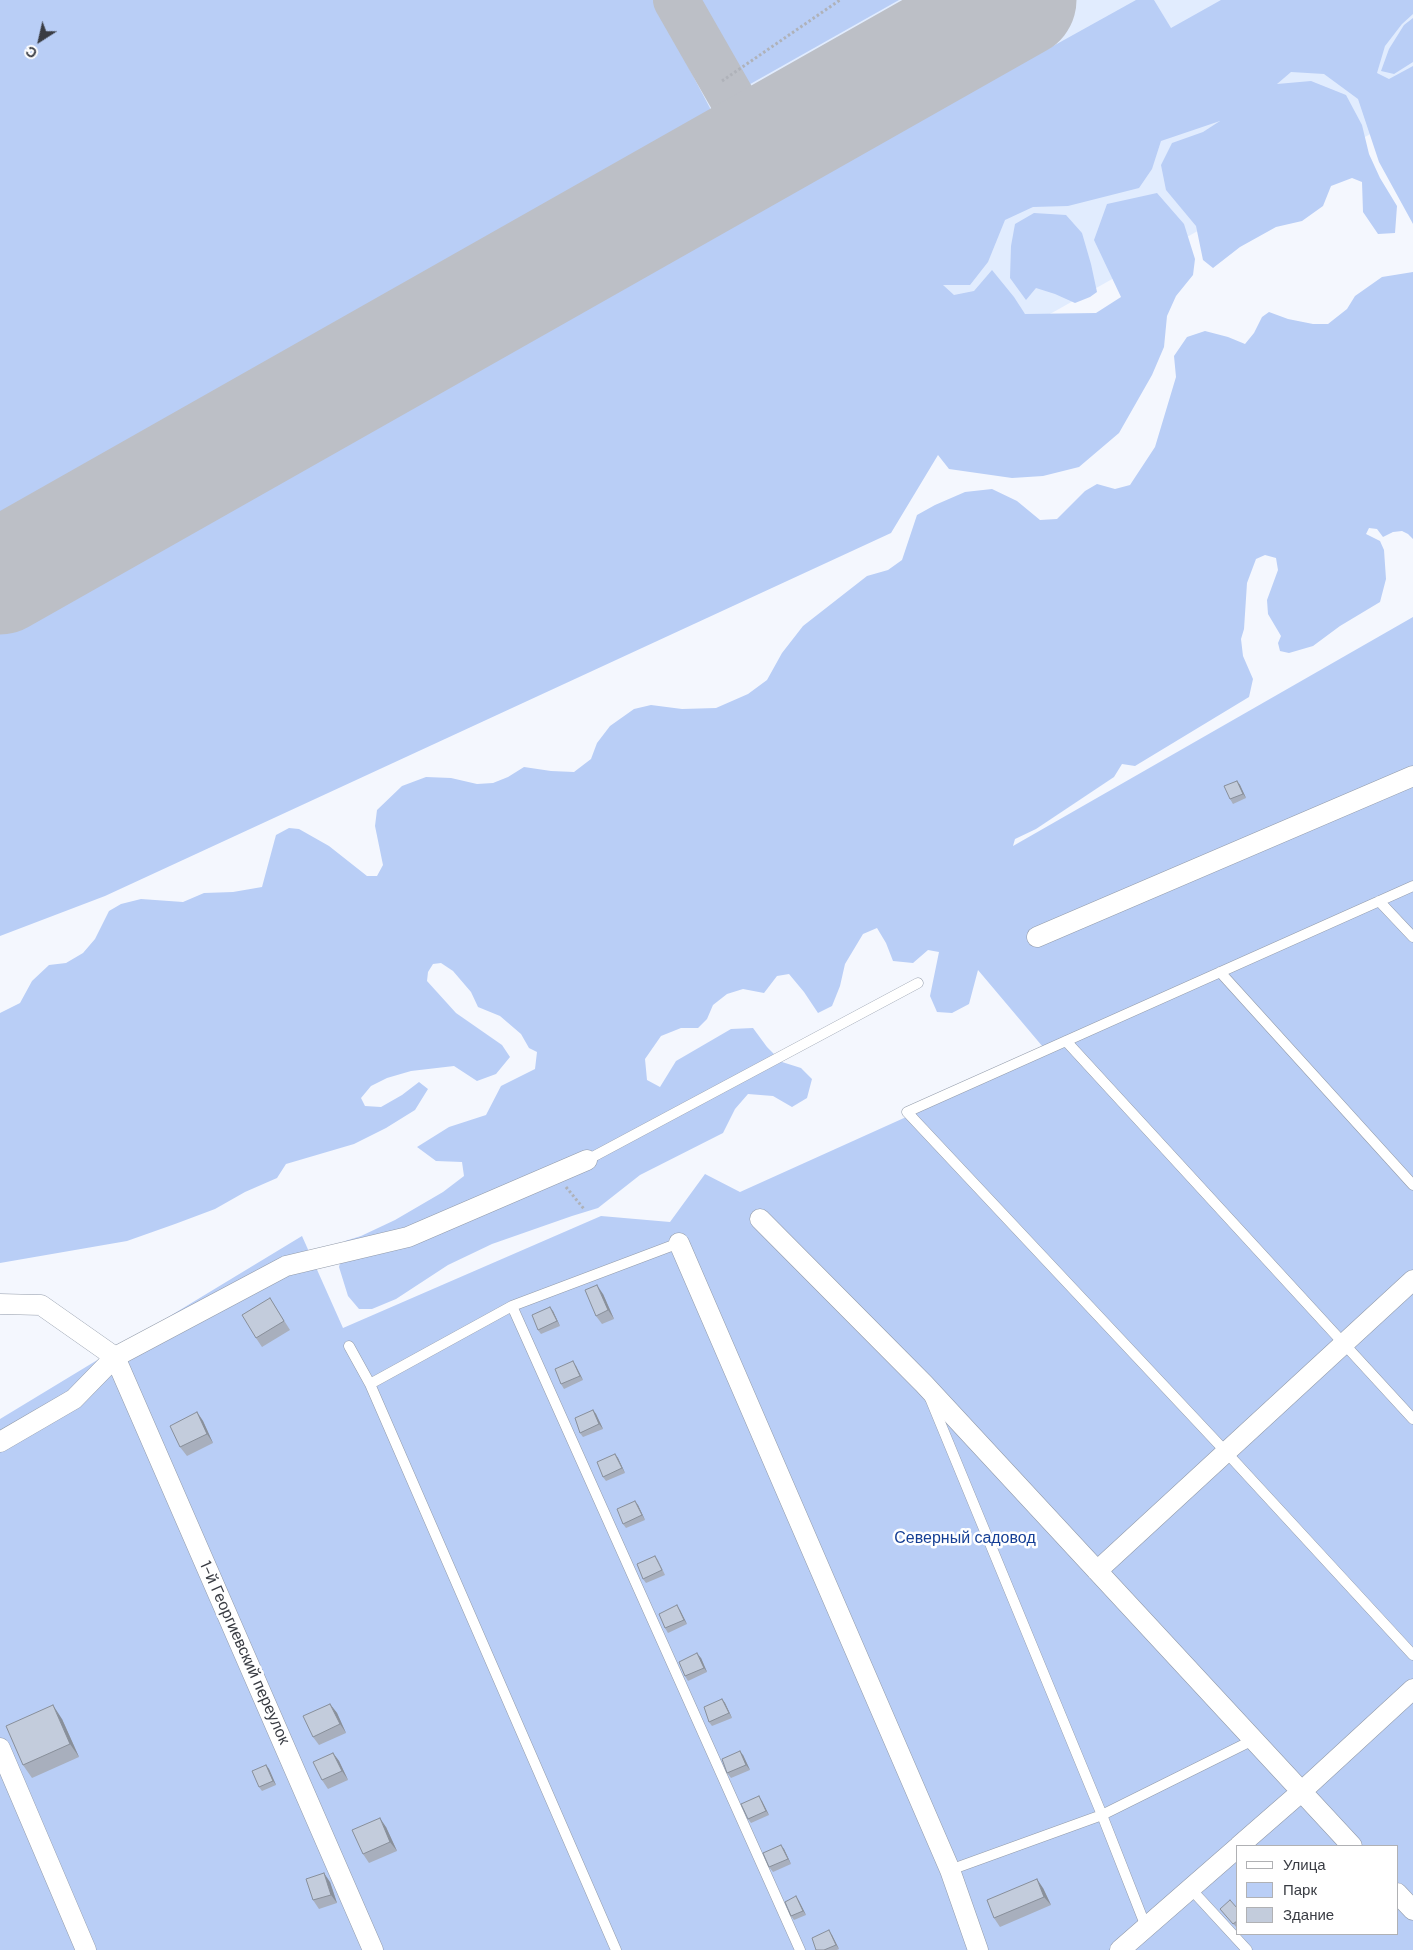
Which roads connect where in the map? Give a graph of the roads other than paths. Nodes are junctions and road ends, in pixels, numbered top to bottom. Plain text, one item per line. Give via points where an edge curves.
1 (1413, 776) edge
2 (1413, 886) edge
3 (1379, 901) junction
4 (1036, 937) dead end
5 (1413, 937) edge
6 (1220, 972) junction
7 (918, 983) dead end
8 (1066, 1041) junction
9 (587, 1160) joint
10 (1413, 1184) edge
11 (760, 1219) dead end
12 (678, 1243) joint
13 (1413, 1280) edge
14 (0, 1304) edge
15 (512, 1306) junction
16 (1344, 1343) junction
17 (349, 1346) dead end
18 (115, 1357) junction
19 (370, 1384) junction
20 (924, 1384) junction
21 (1413, 1419) edge
22 (0, 1442) edge
23 (1226, 1452) junction
24 (1097, 1571) junction
25 (1413, 1655) edge
26 (1413, 1689) edge
27 (1253, 1740) junction
28 (0, 1748) edge
29 (1301, 1792) junction
30 (1102, 1816) junction
31 (1240, 1845) edge
32 (1351, 1845) edge
33 (1236, 1849) edge
34 (950, 1870) junction
35 (1190, 1888) junction
36 (1398, 1894) edge
37 (1413, 1910) edge
38 (1146, 1927) junction
39 (86, 1950) edge
40 (373, 1950) edge
41 (616, 1950) edge
42 (800, 1950) edge
43 (978, 1950) edge
44 (1120, 1950) edge
45 (1247, 1950) edge

1 - 4 street
2 - 3 lane
3 - 5 lane
3 - 6 lane
6 - 8 lane
6 - 10 lane
7 - 9 lane
8 - 16 lane
8 - 23 lane via 907,1112
9 - 18 street via 408,1237 286,1266
11 - 20 street
12 - 15 lane
12 - 34 street
13 - 16 street
14 - 18 street via 41,1305
15 - 19 lane
15 - 42 lane
16 - 21 lane
16 - 23 street
17 - 19 lane
18 - 22 street via 74,1399
18 - 40 street, 1-й Георгиевский переулок
19 - 41 lane
20 - 24 street
20 - 30 lane
23 - 24 street
23 - 25 lane
24 - 27 street
26 - 29 street
27 - 29 street
27 - 30 lane
28 - 39 street
29 - 31 street
29 - 32 street
30 - 34 lane
30 - 38 lane
33 - 35 street
34 - 43 street
35 - 38 street
35 - 45 lane
36 - 37 street
38 - 44 street

